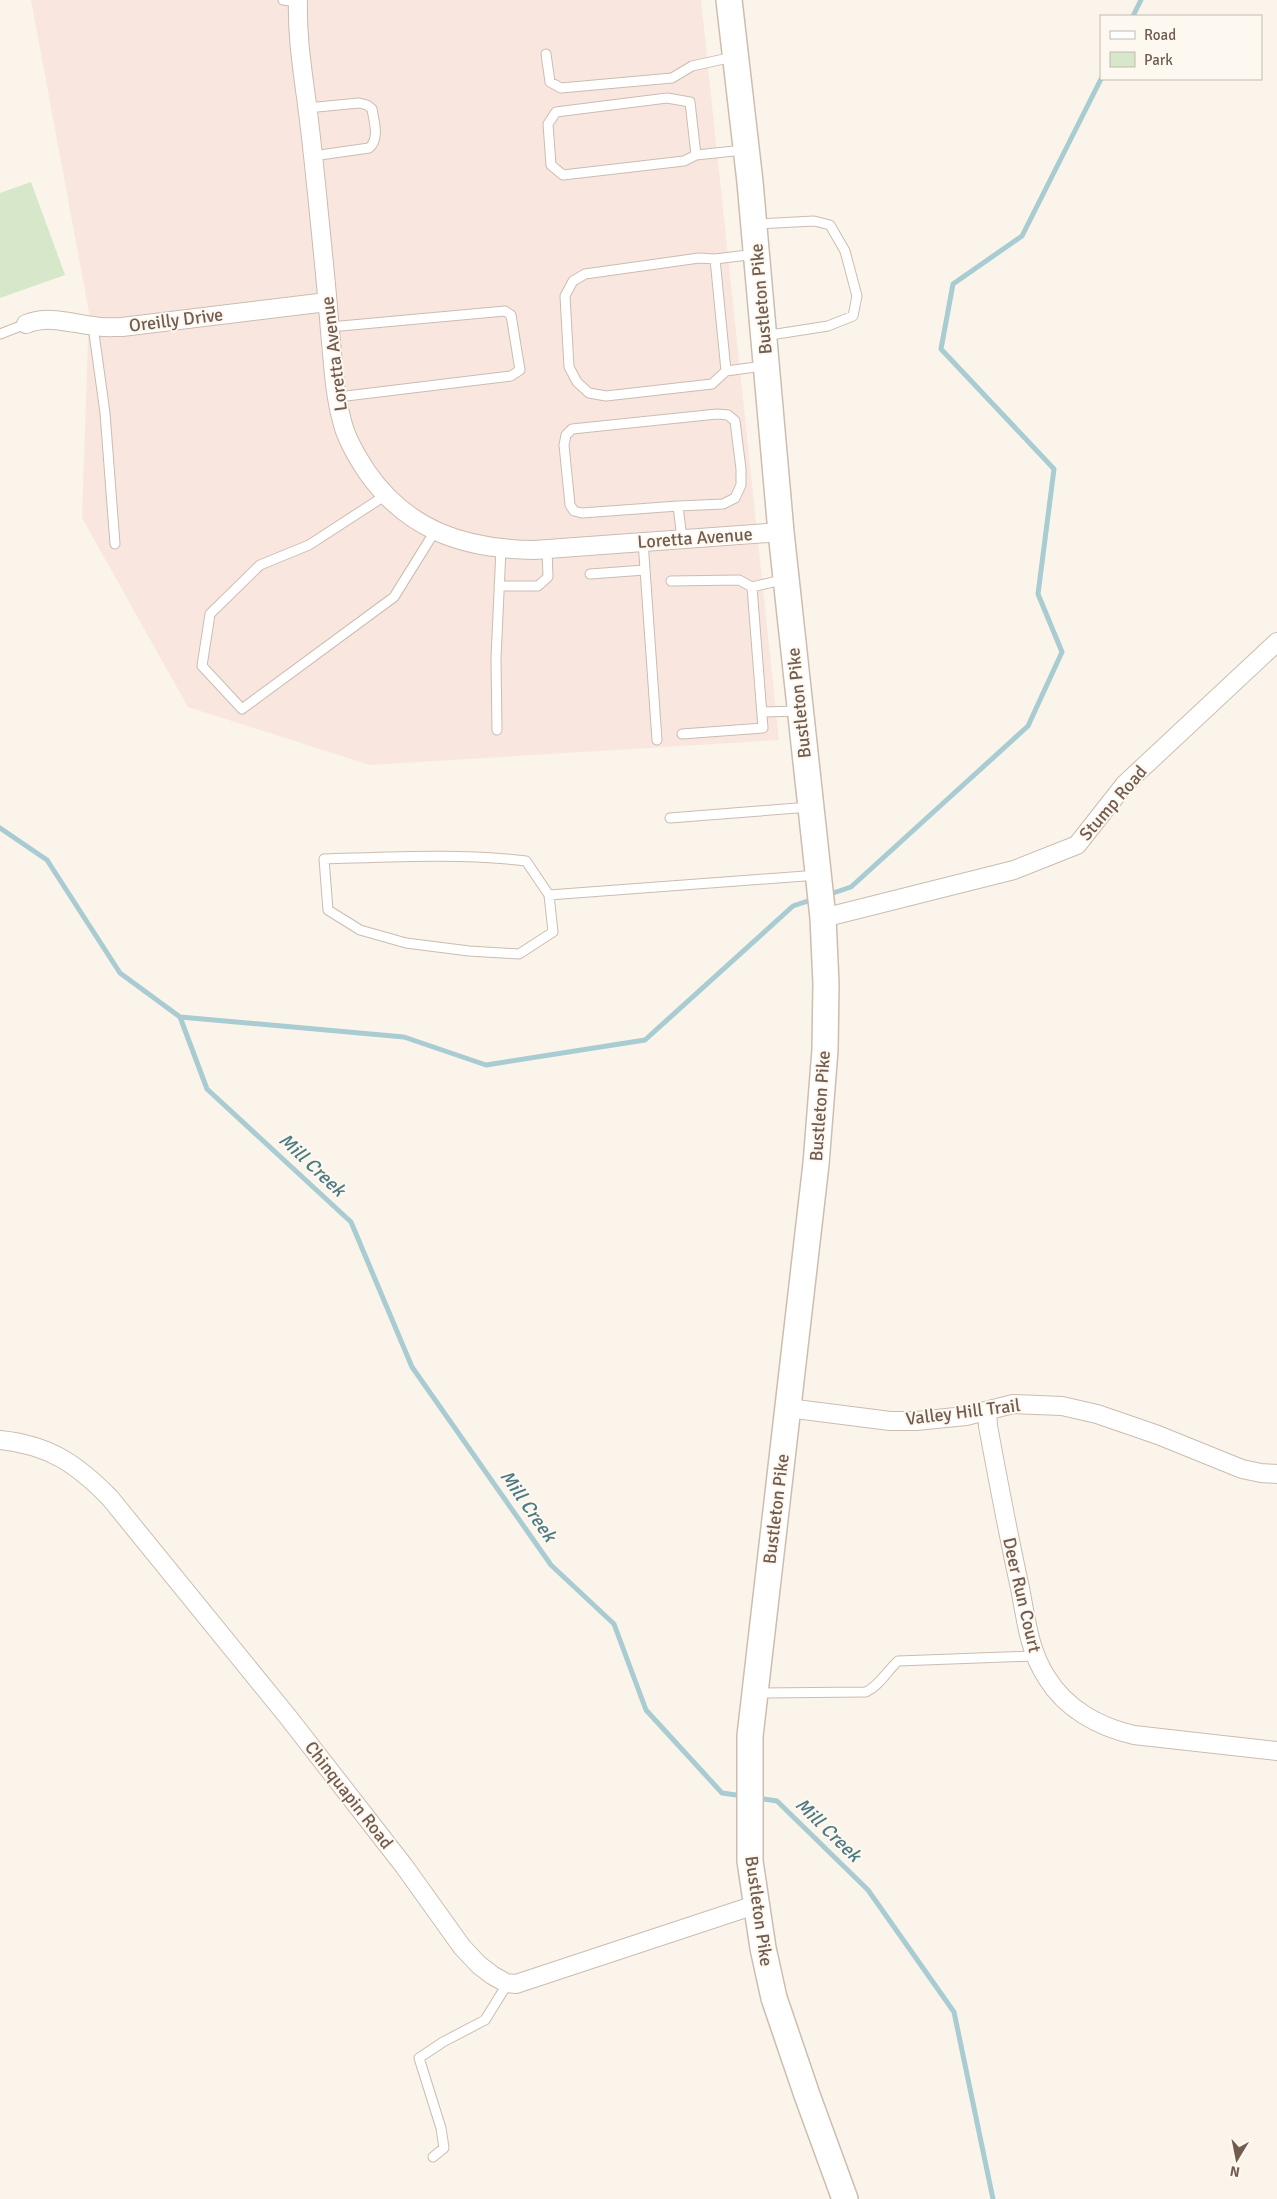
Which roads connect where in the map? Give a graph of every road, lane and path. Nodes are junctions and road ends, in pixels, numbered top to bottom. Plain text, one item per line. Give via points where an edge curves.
1 (729, 0) edge
2 (293, 1) edge
3 (546, 54) dead end
4 (736, 57) junction
5 (307, 108) junction
6 (747, 150) junction
7 (696, 155) junction
8 (313, 156) junction
9 (754, 224) junction
10 (757, 254) junction
11 (715, 259) junction
12 (327, 302) junction
13 (26, 324) joint
14 (93, 326) junction
15 (330, 327) junction
16 (0, 334) edge
17 (764, 336) junction
18 (766, 366) junction
19 (726, 372) junction
20 (338, 397) junction
21 (386, 495) junction
22 (678, 506) junction
23 (435, 531) junction
24 (781, 532) junction
25 (682, 539) junction
26 (643, 541) junction
27 (116, 544) dead end
28 (500, 549) junction
29 (547, 549) junction
30 (645, 570) junction
31 (590, 574) dead end
32 (786, 579) junction
33 (671, 582) dead end
34 (499, 586) junction
35 (752, 587) junction
36 (1277, 642) edge
37 (800, 711) junction
38 (762, 712) junction
39 (497, 730) dead end
40 (682, 734) dead end
41 (657, 740) dead end
42 (811, 807) junction
43 (670, 818) dead end
44 (549, 895) junction
45 (821, 898) junction
46 (788, 1408) junction
47 (987, 1411) junction
48 (0, 1440) edge
49 (1277, 1474) edge
50 (1034, 1656) junction
51 (754, 1693) junction
52 (1277, 1751) edge
53 (756, 1905) junction
54 (508, 1983) junction
55 (433, 2157) dead end
56 (845, 2199) edge

1 - 4 main road, Bustleton Pike
2 - 5 street, Loretta Avenue
3 - 4 lane via 550,82 561,88 672,78 692,66
4 - 6 main road, Bustleton Pike
5 - 8 street, Loretta Avenue
5 - 8 lane via 367,104 372,109 376,137 369,148
6 - 7 lane
6 - 9 main road, Bustleton Pike
7 - 7 lane via 690,102 667,98 556,112 548,124 552,165 563,174 684,161
8 - 12 street, Loretta Avenue
9 - 10 main road, Bustleton Pike
9 - 17 lane via 814,220 830,225 845,251 857,296 853,316 828,326
10 - 11 lane
10 - 17 main road, Bustleton Pike
11 - 19 lane
11 - 19 lane via 699,258 585,274 572,281 565,296 569,367 577,382 589,393 606,396 712,384
12 - 14 street, Oreilly Drive via 122,327
12 - 15 street, Loretta Avenue
13 - 14 street, Oreilly Drive via 50,319
13 - 16 lane
14 - 27 lane via 106,413
15 - 20 street, Loretta Avenue
15 - 20 lane via 505,311 512,315 520,370 511,376
17 - 18 main road, Bustleton Pike
18 - 19 lane
18 - 24 main road, Bustleton Pike
20 - 21 street, Loretta Avenue via 342,422 359,461
21 - 23 street, Loretta Avenue via 413,519
21 - 23 lane via 309,545 260,565 210,614 202,666 242,710 394,597
22 - 22 lane via 723,504 735,498 741,485 741,469 734,421 728,415 572,429 566,435 564,445 570,506 574,511
22 - 25 lane
23 - 28 street, Loretta Avenue via 475,545
24 - 25 street, Loretta Avenue
24 - 32 main road, Bustleton Pike
25 - 26 street, Loretta Avenue
26 - 29 street, Loretta Avenue
26 - 30 lane
28 - 29 street, Loretta Avenue
28 - 34 lane
29 - 34 lane via 548,577 538,586
30 - 31 lane
30 - 41 lane
32 - 35 lane
32 - 37 main road, Bustleton Pike
33 - 35 lane via 739,580
34 - 39 lane
35 - 38 lane
36 - 45 street, Stump Road via 1125,784 1077,845 1014,870
37 - 38 lane
37 - 42 main road, Bustleton Pike
38 - 40 lane via 764,728
42 - 43 lane
42 - 45 main road, Bustleton Pike
44 - 44 lane via 526,860 467,856 324,859 328,910 360,930 406,943 519,954 553,932
44 - 45 lane
45 - 46 main road, Bustleton Pike via 826,984 824,1059 816,1164
46 - 47 street, Valley Hill Trail via 890,1421 941,1419
46 - 51 main road, Bustleton Pike
47 - 49 street, Valley Hill Trail via 1013,1404 1062,1406 1158,1435 1242,1469
47 - 50 street, Deer Run Court
48 - 54 street, Chinquapin Road via 27,1443 52,1452 91,1479 110,1498 288,1717 404,1866 462,1948 479,1965
50 - 51 lane via 898,1661 875,1688 866,1692
50 - 52 street, Deer Run Court via 1066,1702 1115,1731
51 - 53 main road, Bustleton Pike via 749,1810 750,1861
53 - 54 street via 516,1984
53 - 56 main road, Bustleton Pike via 774,1998
54 - 55 lane via 485,2020 418,2058 441,2128 444,2148

